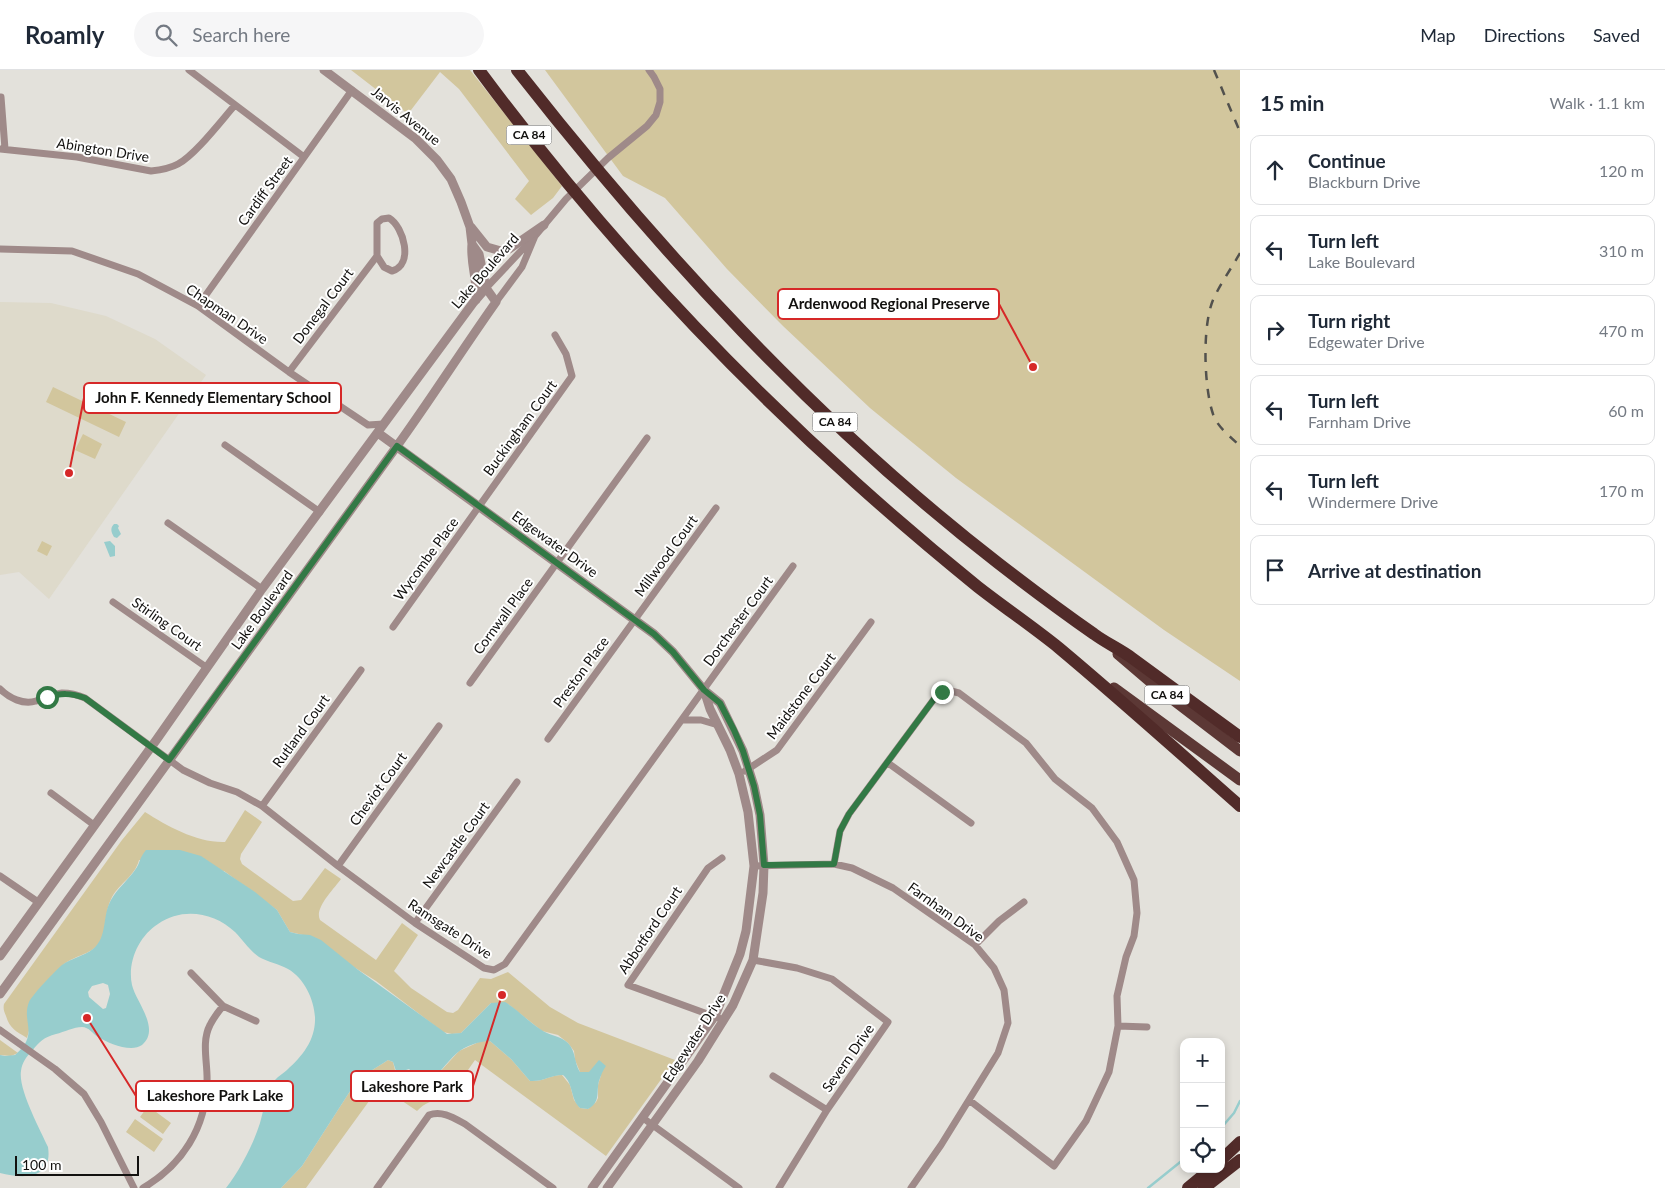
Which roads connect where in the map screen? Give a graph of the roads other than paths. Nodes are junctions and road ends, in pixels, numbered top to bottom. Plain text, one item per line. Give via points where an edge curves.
1 (189, 70) edge
2 (324, 70) edge
3 (330, 70) edge
4 (479, 70) edge
5 (517, 70) edge
6 (649, 70) edge
7 (352, 90) junction
8 (1, 97) edge
9 (235, 105) junction
10 (2, 149) edge
11 (304, 157) junction
12 (544, 225) junction
13 (470, 227) junction
14 (535, 236) junction
15 (472, 244) junction
16 (0, 249) edge
17 (377, 256) junction
18 (486, 288) junction
19 (476, 300) junction
20 (496, 302) junction
21 (198, 306) junction
22 (554, 335) dead end
23 (289, 372) junction
24 (384, 424) junction
25 (368, 425) junction
26 (378, 433) junction
27 (647, 438) dead end
28 (372, 441) junction
29 (225, 445) dead end
30 (397, 446) junction
31 (480, 506) junction
32 (716, 508) dead end
33 (320, 512) junction
34 (168, 523) dead end
35 (557, 563) junction
36 (793, 566) dead end
37 (262, 589) junction
38 (113, 602) dead end
39 (635, 619) junction
40 (871, 622) dead end
41 (393, 627) dead end
42 (1096, 636) junction
43 (1058, 648) junction
44 (206, 667) junction
45 (361, 670) dead end
46 (470, 683) dead end
47 (0, 689) edge
48 (704, 690) junction
49 (683, 720) junction
50 (718, 725) junction
51 (439, 726) dead end
52 (1240, 737) edge
53 (548, 740) dead end
54 (150, 747) junction
55 (1240, 751) edge
56 (169, 760) junction
57 (888, 763) junction
58 (748, 770) junction
59 (739, 774) junction
60 (1240, 780) edge
61 (517, 782) dead end
62 (51, 793) dead end
63 (262, 806) junction
64 (1240, 806) edge
65 (971, 823) dead end
66 (94, 825) junction
67 (722, 858) dead end
68 (834, 864) junction
69 (764, 865) junction
70 (338, 866) junction
71 (754, 866) junction
72 (0, 876) edge
73 (38, 902) junction
74 (1024, 902) dead end
75 (415, 923) junction
76 (975, 945) junction
77 (0, 956) edge
78 (753, 960) junction
79 (191, 974) dead end
80 (0, 994) edge
81 (223, 1006) junction
82 (715, 1016) junction
83 (724, 1020) junction
84 (256, 1021) dead end
85 (1118, 1026) junction
86 (1147, 1027) dead end
87 (0, 1030) edge
88 (773, 1076) dead end
89 (969, 1100) junction
90 (827, 1110) junction
91 (643, 1118) junction
92 (652, 1125) junction
93 (1240, 1142) edge
94 (1225, 1156) edge
95 (1240, 1160) edge
96 (1206, 1173) edge
97 (381, 1187) edge
98 (134, 1188) edge
99 (143, 1188) edge
100 (553, 1188) edge
101 (592, 1188) edge
102 (607, 1188) edge
103 (739, 1188) edge
104 (779, 1188) edge
105 (911, 1188) edge
106 (1188, 1188) edge
107 (1204, 1188) edge

1 - 9 street
2 - 7 street, Jarvis Avenue
3 - 7 street, Jarvis Avenue
4 - 43 highway, CA 84 via 581,199 745,378 915,535
5 - 42 highway, CA 84 via 657,241 794,383 938,514
6 - 12 street, Lake Boulevard via 660,89 656,115 566,199
7 - 11 street, Cardiff Street
7 - 13 street, Jarvis Avenue via 438,160 451,179
8 - 10 street
9 - 10 street, Abington Drive via 179,164 163,170 151,171 77,157
9 - 11 street
11 - 21 street, Cardiff Street
12 - 13 street via 501,251 487,247
12 - 14 street, Lake Boulevard
13 - 15 street, Jarvis Avenue
14 - 18 street, Lake Boulevard
14 - 20 street, Lake Boulevard via 522,267
15 - 18 street, Jarvis Avenue via 479,254
15 - 19 street
16 - 21 street, Chapman Drive via 72,251 138,274
17 - 17 street via 384,267 392,271 404,262 400,230 389,218 378,223
17 - 23 street, Donegal Court
18 - 19 street, Lake Boulevard
18 - 20 street, Jarvis Avenue
19 - 24 street, Lake Boulevard
20 - 30 street, Lake Boulevard
21 - 23 street, Chapman Drive
22 - 31 street, Buckingham Court via 566,354 572,376
23 - 25 street, Chapman Drive
24 - 25 street
24 - 26 street, Lake Boulevard
25 - 28 street
26 - 28 street, Lake Boulevard
26 - 30 street, Edgewater Drive
27 - 35 street, Cornwall Place
28 - 33 street, Lake Boulevard
29 - 33 street
30 - 31 street, Edgewater Drive
30 - 56 street, Lake Boulevard
31 - 35 street, Edgewater Drive
31 - 41 street, Wycombe Place
32 - 39 street, Millwood Court
33 - 37 street, Lake Boulevard
34 - 37 street
35 - 39 street, Edgewater Drive
35 - 46 street, Cornwall Place
36 - 48 street, Dorchester Court
37 - 44 street, Lake Boulevard
38 - 44 street, Stirling Court
39 - 48 street, Edgewater Drive via 673,652
39 - 53 street, Preston Place
40 - 58 street, Maidstone Court via 777,750
42 - 52 highway via 1129,656
42 - 55 highway, CA 84
43 - 60 highway
43 - 64 highway
44 - 54 street, Lake Boulevard
45 - 63 street, Rutland Court
47 - 54 street, Ramsgate Drive via 13,699 34,702 61,693 85,698
48 - 49 street, Ramsgate Drive
48 - 50 street, Edgewater Drive
48 - 58 street, Edgewater Drive via 720,703 743,751
49 - 50 street via 701,720
49 - 75 street, Ramsgate Drive via 504,964 494,970 484,968
50 - 59 street, Edgewater Drive
51 - 70 street, Cheviot Court
54 - 56 street, Ramsgate Drive
54 - 66 street, Lake Boulevard
56 - 63 street, Ramsgate Drive via 183,770
56 - 80 street, Lake Boulevard
57 - 65 street
57 - 68 street via 849,814 840,831
57 - 85 street via 937,695 953,691 1026,743 1055,779 1092,808 1117,842 1134,880 1137,913 1117,996
58 - 59 street, Maidstone Court
58 - 69 street, Edgewater Drive via 760,815
59 - 71 street, Edgewater Drive via 749,818
61 - 75 street, Newcastle Court
62 - 66 street
63 - 70 street, Ramsgate Drive
66 - 73 street, Lake Boulevard
67 - 82 street, Abbotford Court via 708,868 628,985
68 - 69 street, Farnham Drive
68 - 76 street, Farnham Drive via 852,868 893,888
69 - 71 street, Farnham Drive
69 - 78 street, Edgewater Drive
70 - 75 street, Ramsgate Drive
71 - 82 street, Edgewater Drive via 746,931
72 - 73 street
73 - 77 street, Lake Boulevard
74 - 76 street
76 - 89 street, Farnham Drive via 994,968 1004,990 1008,1023 998,1053
78 - 83 street, Edgewater Drive
78 - 90 street, Severn Drive via 797,968 832,979 888,1022
79 - 81 street
81 - 84 street
81 - 99 street via 209,1027 205,1053 206,1107 196,1132 180,1158
82 - 83 street, Abbotford Court
82 - 91 street, Edgewater Drive
83 - 92 street, Edgewater Drive
85 - 86 street
85 - 89 street via 1110,1072 1086,1121 1054,1166
87 - 98 street via 55,1068 84,1094
88 - 90 street
89 - 105 street, Farnham Drive
90 - 104 street, Severn Drive
91 - 92 street
91 - 101 street, Edgewater Drive
92 - 102 street, Edgewater Drive
92 - 103 street
93 - 94 highway
95 - 107 highway
96 - 106 highway
97 - 100 street via 428,1115 435,1113 465,1124

